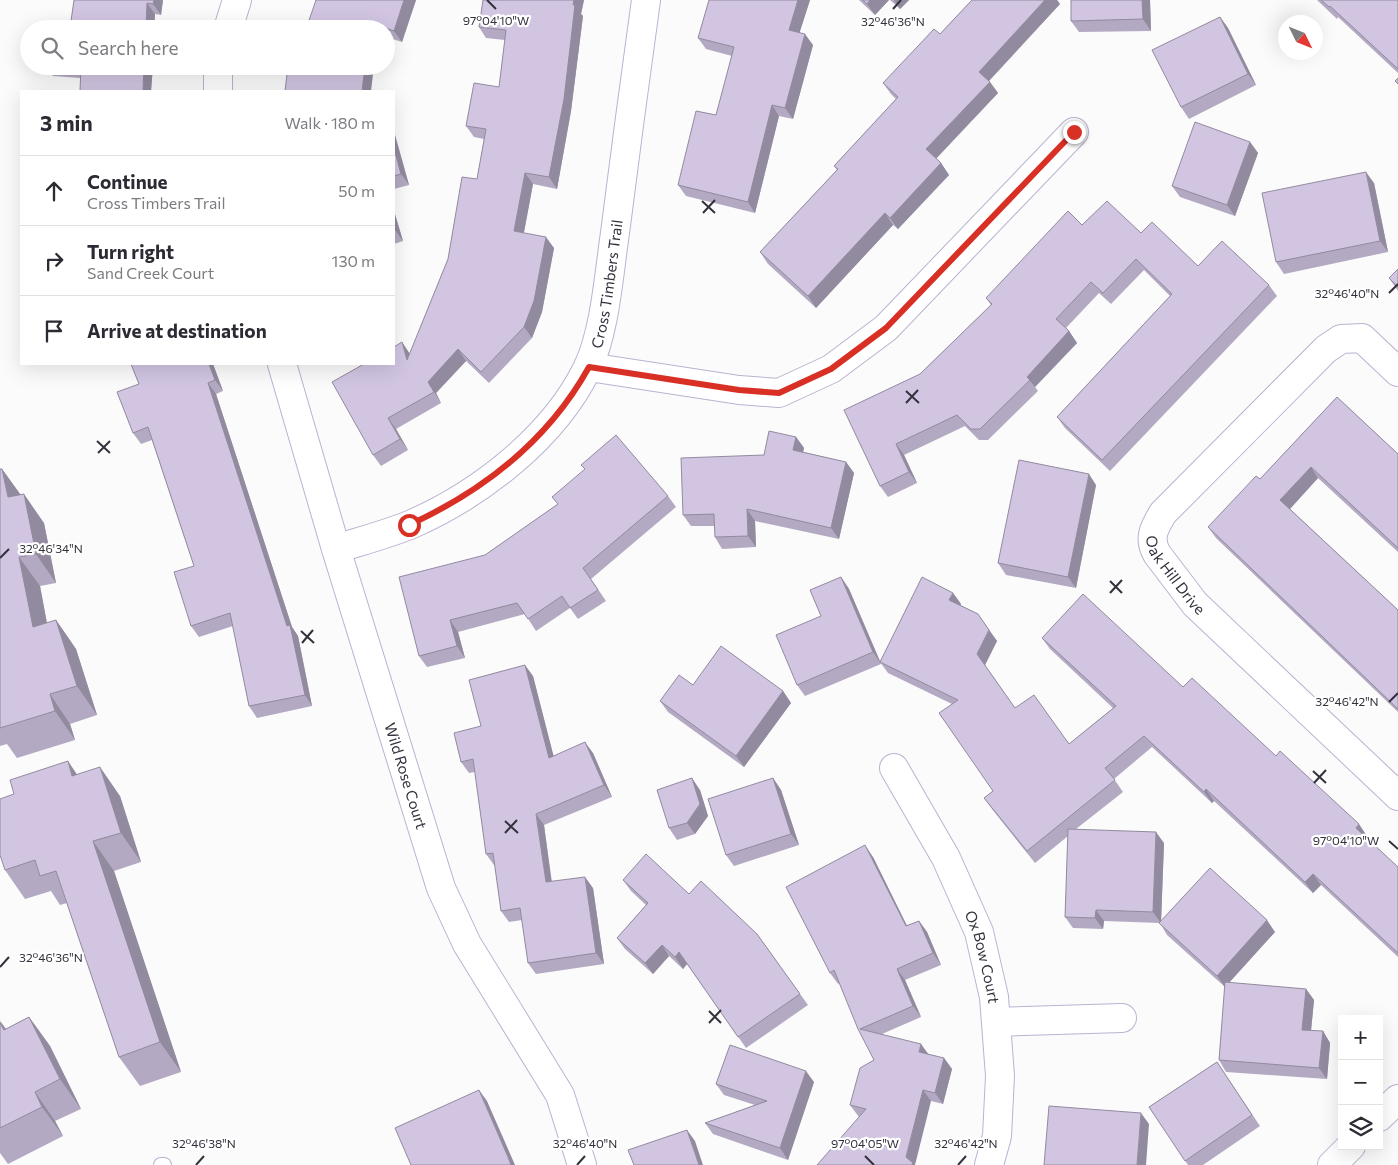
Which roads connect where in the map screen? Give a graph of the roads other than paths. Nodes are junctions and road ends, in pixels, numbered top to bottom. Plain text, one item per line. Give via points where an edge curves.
1 (237, 0) edge
2 (646, 0) edge
3 (231, 20) edge
4 (218, 75) edge
5 (218, 90) edge
6 (1074, 132) dead end
7 (282, 365) edge
8 (589, 367) junction
9 (1398, 372) edge
10 (336, 549) junction
11 (894, 768) dead end
12 (1398, 796) edge
13 (1122, 1018) dead end
14 (996, 1022) junction
15 (1398, 1098) edge
16 (1383, 1114) edge
17 (1347, 1150) edge
18 (582, 1165) edge
19 (989, 1165) edge
20 (1332, 1165) edge

1 - 3 street
2 - 8 street, Cross Timbers Trail via 604,314
4 - 5 street
6 - 8 street via 886,328 831,369 779,393
7 - 10 street, Wild Rose Court
8 - 10 street, Cross Timbers Trail via 554,417 517,459 436,513
9 - 12 street, Oak Hill Drive via 1362,338 1341,339 1326,349 1163,513 1152,531 1152,546 1195,604
10 - 18 street, Wild Rose Court via 441,888 467,944 560,1095
11 - 14 street, Ox Bow Court via 946,858 979,932 994,997
13 - 14 street
14 - 19 street, Ox Bow Court via 1000,1084 997,1136
15 - 16 street
17 - 20 street

